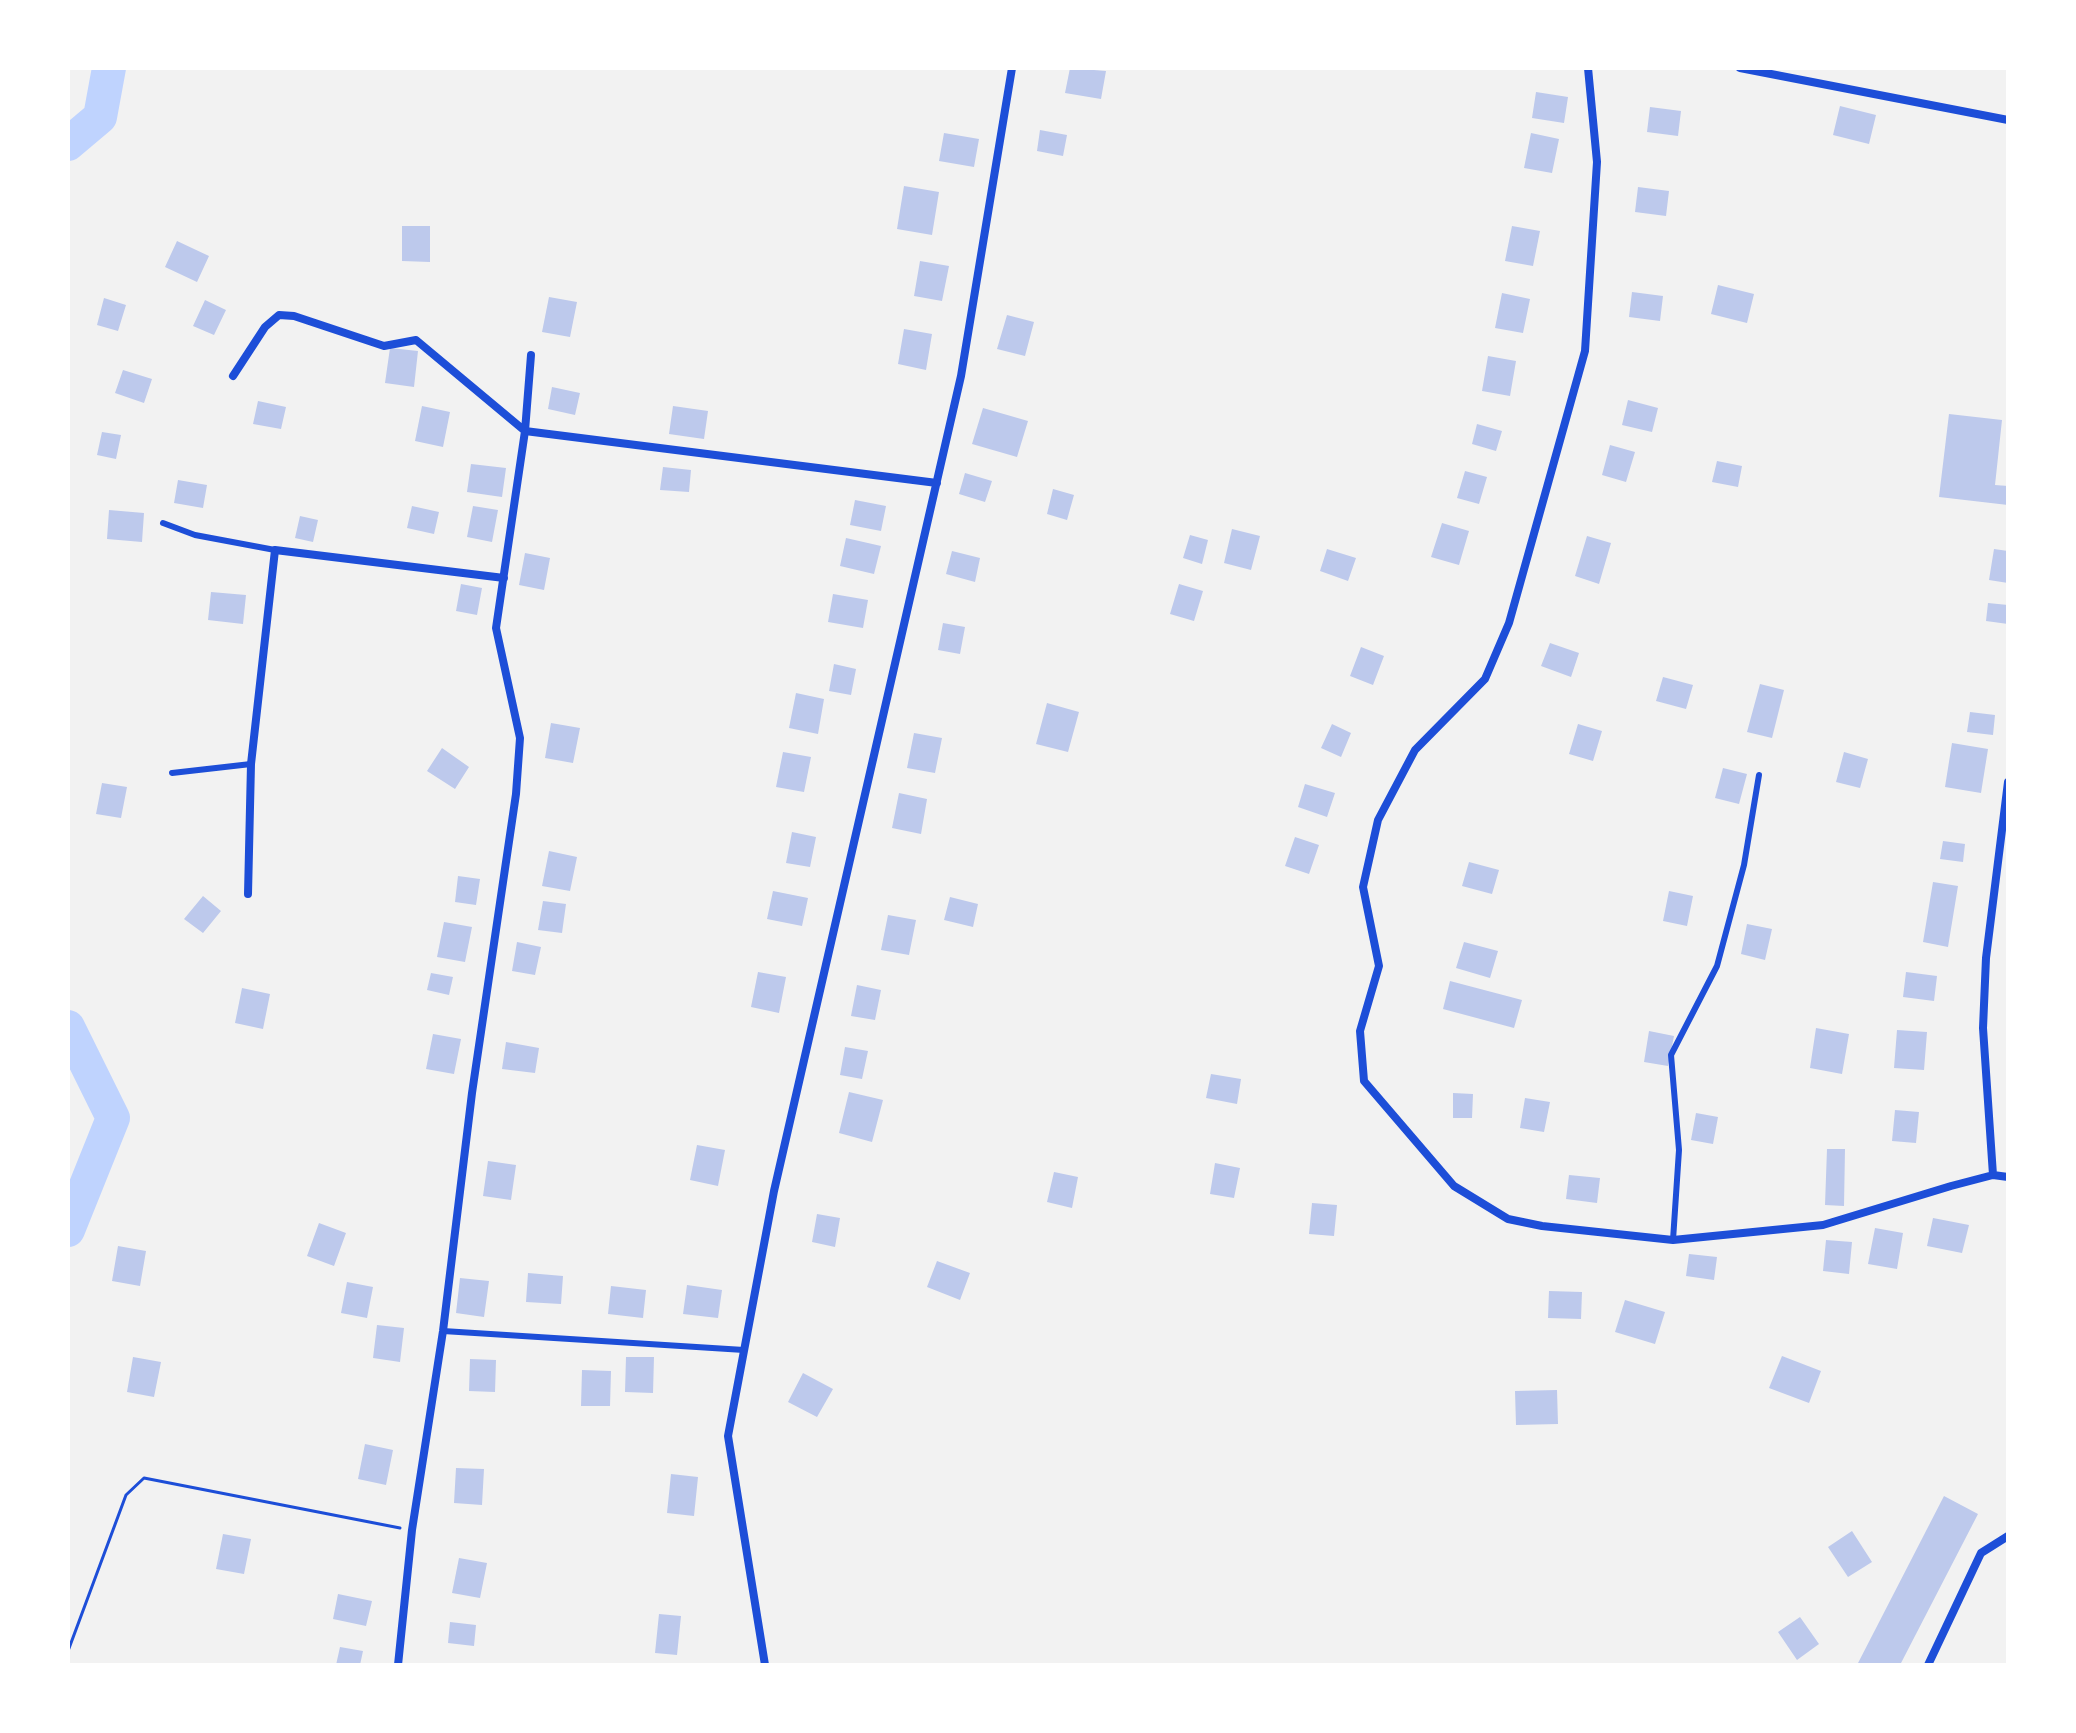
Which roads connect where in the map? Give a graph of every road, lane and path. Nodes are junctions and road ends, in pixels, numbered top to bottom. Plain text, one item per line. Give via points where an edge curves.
1 (1012, 68) edge
2 (1588, 68) edge
3 (1740, 68) edge
4 (2008, 120) edge
5 (531, 355) dead end
6 (233, 376) dead end
7 (525, 431) junction
8 (937, 483) junction
9 (163, 523) dead end
10 (275, 550) junction
11 (504, 578) junction
12 (251, 764) junction
13 (172, 773) dead end
14 (1759, 775) dead end
15 (2008, 782) edge
16 (248, 894) dead end
17 (1993, 1175) junction
18 (2008, 1177) edge
19 (1673, 1240) junction
20 (443, 1331) junction
21 (744, 1350) junction
22 (412, 1530) junction
23 (2008, 1536) edge
24 (68, 1651) edge
25 (398, 1665) edge
26 (765, 1665) edge
27 (1928, 1665) edge

1 - 8 street via 961,376
2 - 19 street via 1597,162 1585,351 1509,623 1485,679 1415,750 1378,820 1363,887 1379,966 1360,1031 1364,1081 1454,1186 1508,1219
3 - 4 street
5 - 7 street
6 - 7 street via 265,327 279,315 294,316 384,346 416,340
7 - 8 street
7 - 11 street
8 - 21 street via 778,1175
9 - 10 lane via 195,535
10 - 11 street
10 - 12 street
11 - 20 street via 496,628 520,738
12 - 13 lane
12 - 16 street
14 - 19 lane via 1744,865 1717,966 1671,1055 1679,1150
15 - 17 street via 1986,958 1983,1028
17 - 18 street
17 - 19 street via 1823,1225
20 - 21 lane
20 - 22 street
21 - 26 street via 728,1436
22 - 24 path via 144,1478 126,1495
22 - 25 street
23 - 27 street via 1981,1553

